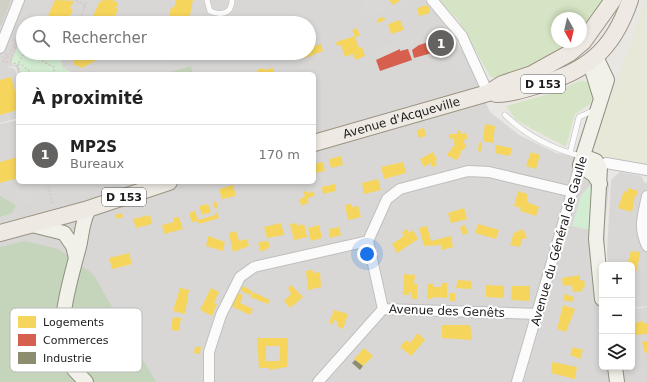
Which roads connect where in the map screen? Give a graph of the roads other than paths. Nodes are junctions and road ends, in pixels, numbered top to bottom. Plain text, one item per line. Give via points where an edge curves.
1 (19, 0) edge
2 (207, 0) edge
3 (232, 0) edge
4 (432, 0) edge
5 (630, 0) edge
6 (612, 1) edge
7 (0, 48) edge
8 (574, 50) junction
9 (592, 60) junction
10 (488, 93) junction
11 (506, 115) dead end
12 (316, 142) edge
13 (583, 165) junction
14 (647, 170) edge
15 (158, 184) edge
16 (161, 184) edge
17 (573, 192) junction
18 (647, 196) edge
19 (59, 209) junction
20 (89, 209) junction
21 (0, 223) edge
22 (32, 225) junction
23 (0, 233) edge
24 (64, 233) junction
25 (81, 237) junction
26 (368, 241) junction
27 (647, 246) edge
28 (76, 258) junction
29 (602, 298) edge
30 (66, 308) edge
31 (382, 309) junction
32 (538, 314) junction
33 (615, 370) edge
34 (77, 372) edge
35 (86, 382) edge
36 (209, 382) edge
37 (318, 382) edge
38 (518, 382) edge
39 (617, 382) edge

1 - 7 street
2 - 3 lane via 210,11 217,15 224,14
4 - 10 street via 462,36
5 - 9 main road, D 153 via 624,18 606,46
6 - 8 main road, D 153 via 583,42
6 - 9 main road, D 153 via 610,17 590,44
8 - 9 main road
8 - 10 main road, D 153 via 532,74 502,84
9 - 10 main road, D 153 via 560,80 505,94
9 - 13 street, Avenue du Général de Gaulle via 599,104
10 - 12 main road, Avenue d'Acqueville / D 153
11 - 13 lane via 519,128
13 - 14 street via 606,163
13 - 17 street, Avenue du Général de Gaulle
13 - 29 street via 600,184 596,239
15 - 19 main road, D 153 via 125,190
16 - 20 main road, D 153
17 - 26 street via 489,172 468,171 400,189 386,199
17 - 32 street, Avenue du Général de Gaulle
18 - 27 street via 642,218 642,234
19 - 20 main road, D 153
19 - 21 main road, D 153
19 - 22 main road, D 153
19 - 24 street via 64,220
19 - 25 street via 74,222
20 - 25 street via 84,219
22 - 23 main road, D 153
22 - 24 street
24 - 28 street via 73,246
25 - 28 street
26 - 31 street
26 - 36 street via 254,267 240,277 220,315 209,352
28 - 30 street
31 - 32 street, Avenue des Genêts
31 - 37 street, Avenue des Genêts
32 - 38 street, Avenue du Général de Gaulle
33 - 39 street
34 - 35 street

